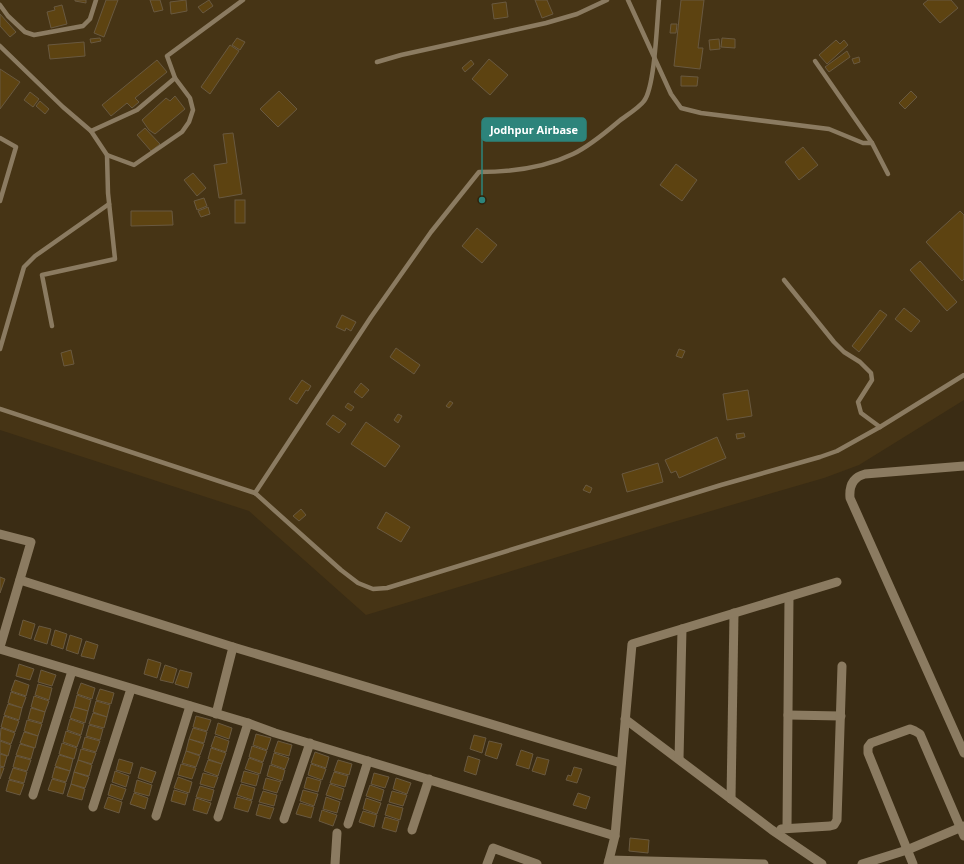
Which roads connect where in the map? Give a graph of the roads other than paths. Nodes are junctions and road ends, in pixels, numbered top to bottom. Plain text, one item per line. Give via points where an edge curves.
1 (96, 0) edge
2 (243, 0) edge
3 (607, 0) edge
4 (628, 0) edge
5 (659, 0) edge
6 (0, 5) edge
7 (0, 46) edge
8 (654, 59) junction
9 (815, 61) dead end
10 (377, 62) dead end
11 (175, 78) junction
12 (91, 131) junction
13 (0, 138) edge
14 (872, 143) junction
15 (107, 155) junction
16 (888, 174) dead end
17 (0, 201) edge
18 (109, 204) junction
19 (784, 280) dead end
20 (52, 326) dead end
21 (0, 349) edge
22 (964, 375) edge
23 (0, 409) edge
24 (880, 427) junction
25 (964, 466) edge
26 (255, 492) junction
27 (0, 534) edge
28 (20, 580) junction
29 (837, 582) dead end
30 (789, 597) junction
31 (734, 613) junction
32 (682, 629) junction
33 (233, 647) junction
34 (0, 648) edge
35 (842, 666) dead end
36 (72, 671) junction
37 (131, 689) junction
38 (190, 706) junction
39 (216, 714) junction
40 (788, 715) junction
41 (840, 716) junction
42 (625, 719) junction
43 (248, 723) junction
44 (310, 743) junction
45 (964, 752) edge
46 (679, 759) junction
47 (368, 761) junction
48 (621, 763) junction
49 (429, 779) junction
50 (33, 795) dead end
51 (732, 799) junction
52 (93, 807) dead end
53 (156, 816) dead end
54 (218, 817) dead end
55 (284, 819) dead end
56 (348, 824) dead end
57 (787, 828) junction
58 (412, 830) dead end
59 (772, 830) junction
60 (963, 830) edge
61 (337, 833) dead end
62 (615, 836) junction
63 (907, 850) junction
64 (609, 862) edge
65 (670, 863) edge
66 (335, 864) edge
67 (487, 864) edge
68 (537, 864) edge
69 (726, 864) edge
70 (764, 864) edge
71 (822, 864) edge
72 (862, 864) edge
73 (913, 864) edge

1 - 6 lane via 90,19 83,26 34,35 25,32
2 - 11 lane via 167,56
3 - 10 lane via 577,14
4 - 8 lane
5 - 8 lane
7 - 12 lane
8 - 14 lane via 671,94 681,108 701,113 829,129 863,143
8 - 26 lane via 644,101 574,154 542,166 501,172 479,172 431,232 371,317
9 - 14 lane
11 - 12 lane via 137,110
11 - 15 lane via 190,98 193,110 182,132 134,165
12 - 15 lane
13 - 17 lane via 16,147
14 - 16 lane
15 - 18 lane
18 - 20 lane via 115,259 42,275
18 - 21 lane via 35,256 24,267
19 - 24 lane via 834,342 871,373 872,380 858,402 861,413
22 - 24 lane
23 - 26 lane
24 - 26 lane via 837,451 820,457 387,588 374,589 358,583
25 - 45 street via 865,474 855,478 850,487 850,498
27 - 28 street via 31,542
28 - 33 street
28 - 34 street
29 - 30 street
30 - 31 street
30 - 40 street
31 - 32 street
31 - 51 street
32 - 42 street via 632,644
32 - 46 street
33 - 39 street
33 - 48 street
34 - 36 street
35 - 41 street
36 - 37 street
36 - 50 street
37 - 38 street
37 - 52 street
38 - 39 street
38 - 53 street
39 - 43 street
40 - 41 street
40 - 57 street
41 - 57 street via 837,820 830,826
42 - 46 street
42 - 48 street
43 - 44 street
43 - 54 street
44 - 47 street
44 - 55 street
46 - 51 street
47 - 49 street
47 - 56 street
48 - 62 street
49 - 58 street
49 - 62 street
51 - 59 street
57 - 59 street
59 - 71 street
60 - 63 street
60 - 63 street via 920,734 910,729 876,740 868,747 868,753
61 - 66 street
62 - 64 street
63 - 72 street
63 - 73 street
64 - 65 street
65 - 69 street
67 - 68 street via 493,848
69 - 70 street

